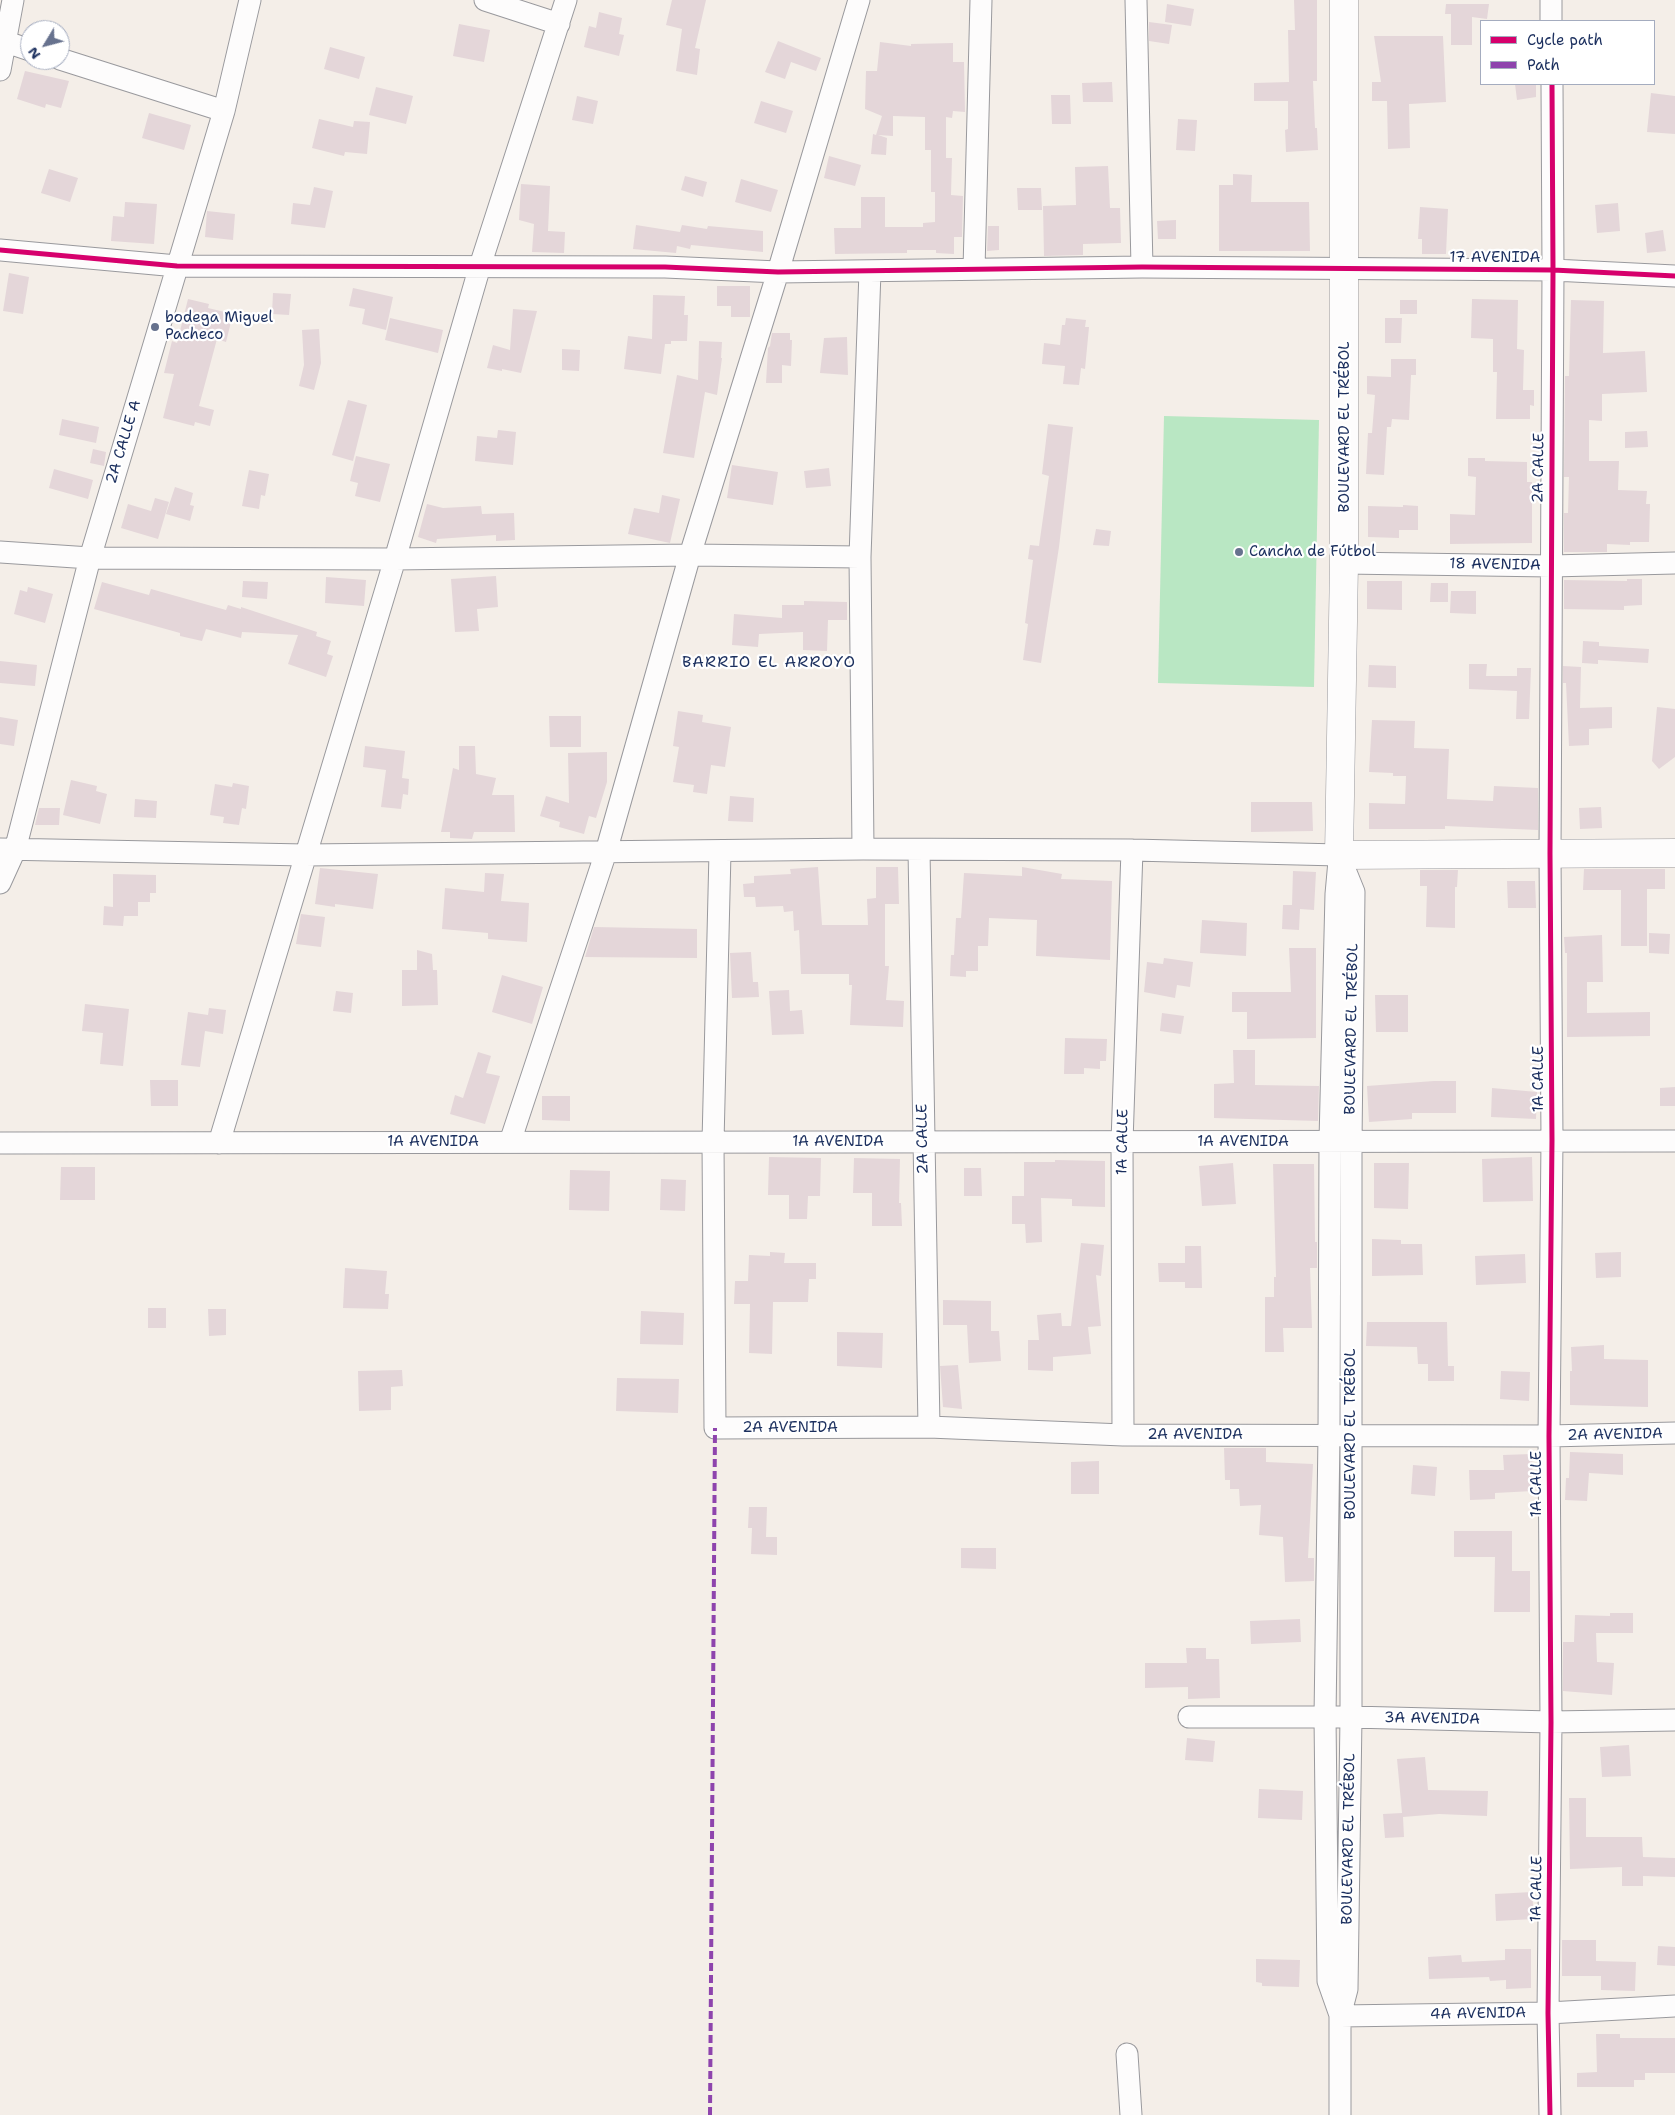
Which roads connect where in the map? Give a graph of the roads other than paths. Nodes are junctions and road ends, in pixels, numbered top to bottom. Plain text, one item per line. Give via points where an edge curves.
1 (13, 0) edge
2 (250, 0) edge
3 (485, 0) edge
4 (566, 0) edge
5 (859, 0) edge
6 (981, 0) edge
7 (1136, 0) edge
8 (1344, 0) edge
9 (1551, 0) edge
10 (1551, 20) edge
11 (558, 24) junction
12 (3, 41) edge
13 (20, 47) edge
14 (70, 62) edge
15 (0, 70) edge
16 (1552, 85) edge
17 (224, 111) junction
18 (0, 250) edge
19 (177, 266) junction
20 (480, 266) junction
21 (1142, 267) junction
22 (974, 269) junction
23 (1345, 270) junction
24 (1554, 270) junction
25 (870, 271) junction
26 (778, 272) junction
27 (1675, 276) edge
28 (0, 552) edge
29 (690, 555) junction
30 (860, 557) junction
31 (90, 558) junction
32 (395, 559) junction
33 (1344, 563) junction
34 (1675, 563) edge
35 (1551, 566) junction
36 (863, 849) junction
37 (7, 850) edge
38 (919, 850) junction
39 (1132, 850) junction
40 (606, 852) junction
41 (720, 852) junction
42 (1550, 853) junction
43 (1675, 853) edge
44 (305, 855) junction
45 (1339, 855) junction
46 (0, 883) edge
47 (1552, 1140) junction
48 (1330, 1141) junction
49 (1675, 1141) edge
50 (510, 1142) junction
51 (712, 1142) junction
52 (923, 1142) junction
53 (1122, 1142) junction
54 (1351, 1142) junction
55 (0, 1143) edge
56 (219, 1143) junction
57 (929, 1428) junction
58 (1675, 1433) edge
59 (1123, 1434) junction
60 (1329, 1435) junction
61 (1351, 1435) junction
62 (1549, 1436) junction
63 (1189, 1717) dead end
64 (1324, 1717) junction
65 (1351, 1717) junction
66 (1675, 1720) edge
67 (1551, 1722) junction
68 (1675, 2006) edge
69 (1548, 2013) junction
70 (1340, 2016) junction
71 (1127, 2054) dead end
72 (1131, 2115) edge
73 (1340, 2115) edge
74 (1550, 2115) edge

1 - 12 street
2 - 17 street, 2A CALLE A
3 - 11 street
4 - 11 street
5 - 26 street
6 - 22 street
7 - 21 street
8 - 23 main road, BOULEVARD EL TRÉBOL
9 - 10 street
11 - 20 street
12 - 13 street
12 - 15 street
14 - 17 street
16 - 24 street, 2A CALLE
17 - 19 street, 2A CALLE A
18 - 19 street, 17 AVENIDA
19 - 20 street, 17 AVENIDA
19 - 31 street, 2A CALLE A
20 - 26 street, 17 AVENIDA via 665,267
20 - 32 street
21 - 22 street, 17 AVENIDA
21 - 23 street, 17 AVENIDA
22 - 25 street, 17 AVENIDA
23 - 24 street, 17 AVENIDA
23 - 33 main road, BOULEVARD EL TRÉBOL
24 - 27 street, 17 AVENIDA
24 - 35 street, 2A CALLE
25 - 26 street, 17 AVENIDA
25 - 30 street
26 - 29 street
28 - 31 street
29 - 30 street
29 - 32 street
29 - 40 street
30 - 36 street
31 - 32 street
31 - 37 street, 2A CALLE A
32 - 44 street
33 - 35 street, 18 AVENIDA
33 - 45 main road, BOULEVARD EL TRÉBOL
34 - 35 street, 18 AVENIDA
35 - 42 street, 2A CALLE
36 - 38 street
36 - 41 street
37 - 44 street
37 - 46 street, 2A CALLE A
38 - 39 street
38 - 52 street, 2A CALLE
39 - 45 street
39 - 53 street, 1A CALLE
40 - 41 street
40 - 44 street
40 - 50 street
41 - 51 street
42 - 43 main road
42 - 45 main road
42 - 47 street, 1A CALLE
44 - 56 street
45 - 48 street, BOULEVARD EL TRÉBOL
45 - 54 street, BOULEVARD EL TRÉBOL via 1354,892
47 - 49 street, 1A AVENIDA
47 - 54 street, 1A AVENIDA
47 - 62 street, 1A CALLE
48 - 53 street, 1A AVENIDA
48 - 54 street, 1A AVENIDA
48 - 60 street, BOULEVARD EL TRÉBOL
50 - 51 street, 1A AVENIDA
50 - 56 street, 1A AVENIDA
51 - 52 street, 1A AVENIDA
51 - 57 street, 2A AVENIDA via 715,1428
52 - 53 street, 1A AVENIDA
52 - 57 street, 2A CALLE
53 - 59 street, 1A CALLE
54 - 61 street, BOULEVARD EL TRÉBOL
55 - 56 street, 1A AVENIDA
57 - 59 street, 2A AVENIDA
58 - 62 street, 2A AVENIDA
59 - 60 street, 2A AVENIDA
60 - 61 street, 2A AVENIDA
60 - 64 street, BOULEVARD EL TRÉBOL
61 - 62 street, 2A AVENIDA
61 - 65 street, BOULEVARD EL TRÉBOL
62 - 67 street, 1A CALLE
63 - 64 street, 3A AVENIDA
64 - 65 street, 3A AVENIDA
64 - 70 street, BOULEVARD EL TRÉBOL via 1328,1981
65 - 67 street, 3A AVENIDA
65 - 70 street, BOULEVARD EL TRÉBOL via 1347,1989
66 - 67 street, 3A AVENIDA
67 - 69 street, 1A CALLE
68 - 69 street, 4A AVENIDA
69 - 70 street, 4A AVENIDA
69 - 74 street, 1A CALLE
70 - 73 street, BOULEVARD EL TRÉBOL
71 - 72 street

